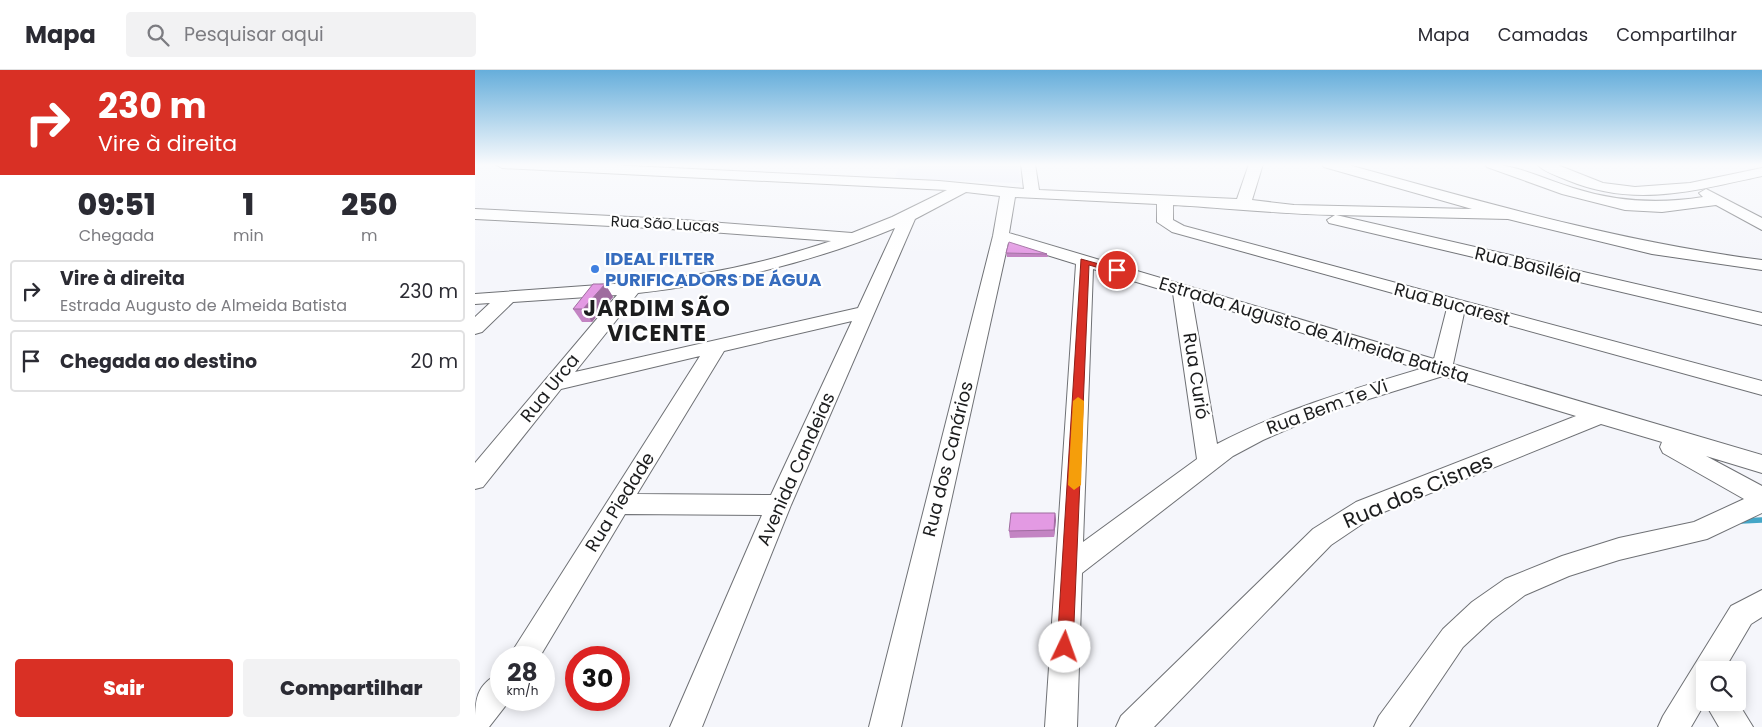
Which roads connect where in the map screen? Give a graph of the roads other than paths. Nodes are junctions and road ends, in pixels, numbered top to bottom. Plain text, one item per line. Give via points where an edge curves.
1 (928, 195) edge
2 (936, 195) edge
3 (1015, 195) edge
4 (1051, 195) edge
5 (1246, 195) edge
6 (1439, 195) edge
7 (1586, 195) edge
8 (1708, 195) edge
9 (1165, 200) junction
10 (1717, 200) junction
11 (1243, 204) junction
12 (1294, 210) junction
13 (910, 213) junction
14 (475, 214) edge
15 (1508, 214) junction
16 (1762, 225) edge
17 (828, 235) junction
18 (1001, 236) junction
19 (856, 238) junction
20 (1085, 261) junction
21 (1762, 265) edge
22 (638, 280) junction
23 (475, 285) edge
24 (1181, 289) junction
25 (509, 296) junction
26 (475, 299) edge
27 (1457, 305) junction
28 (865, 312) junction
29 (1762, 319) edge
30 (475, 328) edge
31 (717, 346) junction
32 (1442, 369) junction
33 (557, 382) junction
34 (1762, 388) edge
35 (1599, 416) junction
36 (1629, 424) junction
37 (1209, 462) junction
38 (1762, 464) edge
39 (475, 480) edge
40 (1762, 498) edge
41 (1762, 502) edge
42 (619, 504) junction
43 (779, 506) junction
44 (1069, 568) junction
45 (1762, 602) edge
46 (530, 646) edge
47 (1718, 661) edge
48 (1696, 697) edge
49 (490, 702) edge
50 (1727, 711) edge
51 (475, 720) edge
52 (686, 727) edge
53 (885, 727) edge
54 (1061, 727) edge
55 (1132, 727) edge
56 (1390, 727) edge
57 (1674, 727) edge
58 (1737, 727) edge

1 - 17 street
2 - 13 street
3 - 18 street, Rua dos Canários
4 - 9 street
5 - 11 street
6 - 15 street
7 - 10 street via 1631,206 1665,207
8 - 10 street
9 - 11 street
9 - 27 street, Rua Bucarest via 1164,218 1170,226
10 - 16 street
11 - 12 street
12 - 15 street
12 - 29 street, Rua Basiléia
13 - 19 street
13 - 28 street, Avenida Candeias
14 - 17 street, Rua São Lucas
15 - 21 street via 1660,251
17 - 19 street, Rua São Lucas
17 - 22 street via 745,259
18 - 20 street, Estrada Augusto de Almeida Batista
18 - 53 street, Rua dos Canários
19 - 22 street via 793,258 683,282
20 - 24 street, Estrada Augusto de Almeida Batista
20 - 44 street
22 - 23 street
22 - 25 street
22 - 33 street, Rua Urca
24 - 32 street, Estrada Augusto de Almeida Batista
24 - 37 street, Rua Curió
25 - 26 street
25 - 30 street
27 - 32 street
27 - 34 street, Rua Bucarest
28 - 31 street
28 - 43 street, Avenida Candeias
31 - 33 street
31 - 42 street, Rua Piedade
32 - 35 street, Estrada Augusto de Almeida Batista
32 - 37 street, Rua Bem Te Vi via 1288,418 1225,450
33 - 39 street, Rua Urca
35 - 36 street, Estrada Augusto de Almeida Batista
35 - 55 street, Rua dos Cisnes via 1365,509 1337,525 1322,536
36 - 38 street
36 - 40 street
37 - 44 street, Rua Bem Te Vi
41 - 56 street via 1698,532 1619,549 1562,567 1515,587 1453,638
42 - 43 street
42 - 46 street, Rua Piedade
43 - 52 street, Avenida Candeias
44 - 54 street
45 - 47 street via 1741,615
48 - 57 street
49 - 51 street
50 - 58 street

